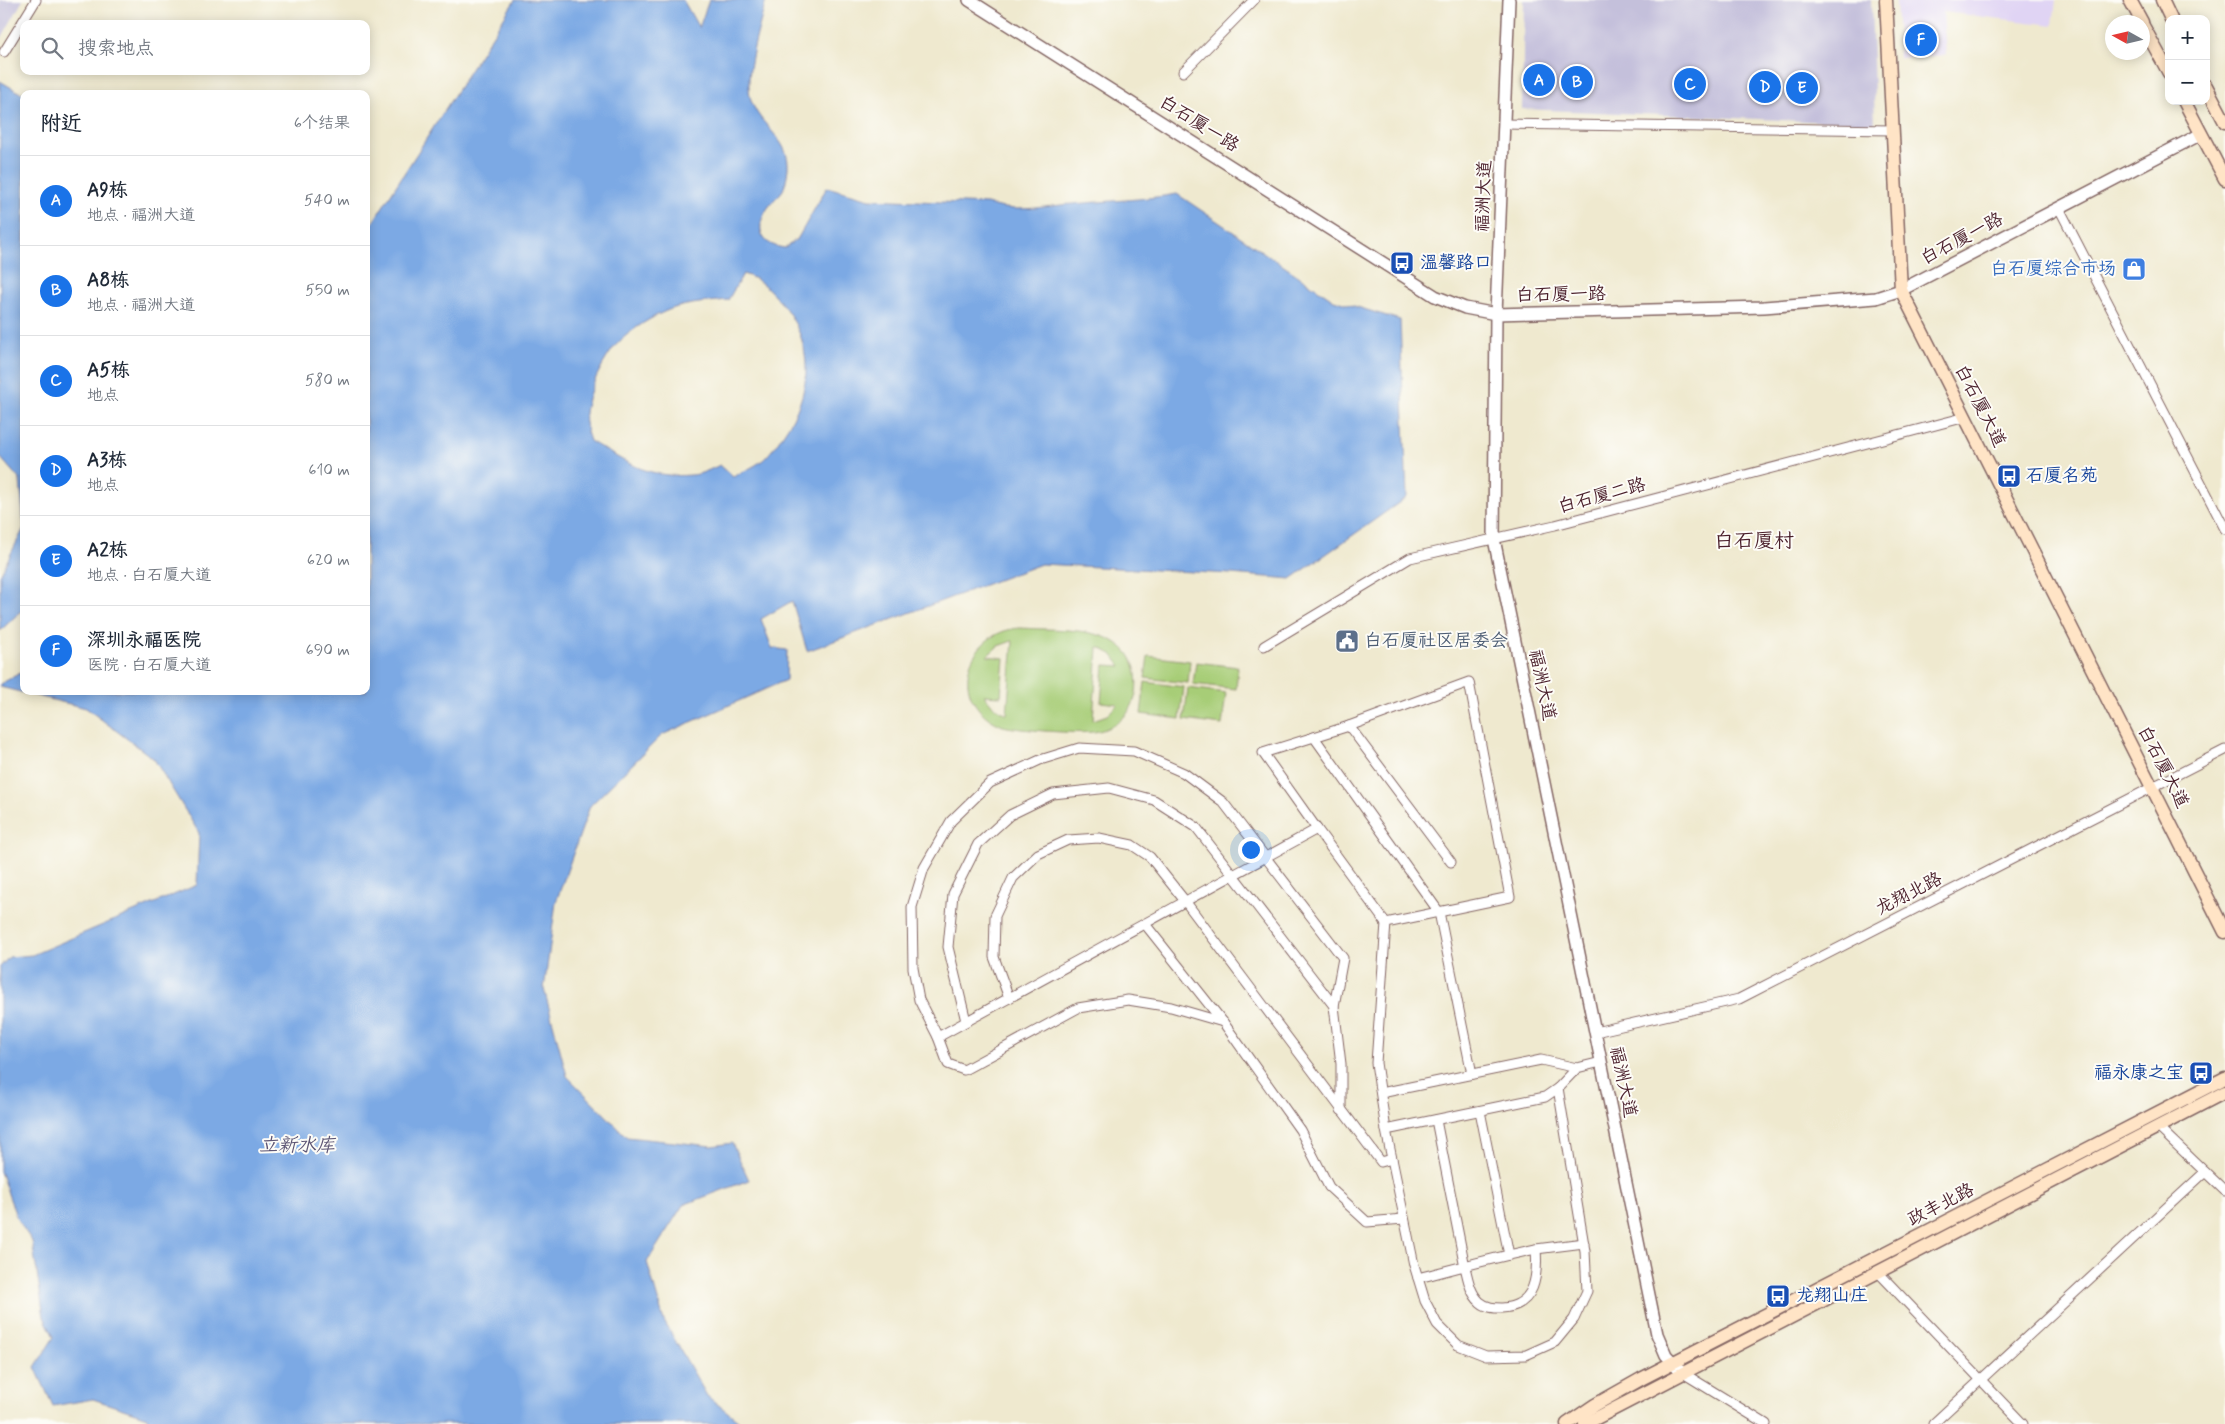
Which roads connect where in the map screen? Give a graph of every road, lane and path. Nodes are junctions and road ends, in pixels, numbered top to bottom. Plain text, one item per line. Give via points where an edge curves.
1 (36, 0) edge
2 (970, 0) edge
3 (1254, 0) edge
4 (1509, 0) edge
5 (1886, 0) edge
6 (2130, 0) edge
7 (2162, 0) edge
8 (2138, 15) edge
9 (2169, 15) edge
10 (24, 20) edge
11 (20, 26) edge
12 (2150, 38) edge
13 (4, 52) dead end
14 (2165, 66) edge
15 (1183, 72) dead end
16 (2210, 94) edge
17 (2186, 105) edge
18 (2225, 122) edge
19 (1504, 124) junction
20 (1892, 130) junction
21 (2202, 134) junction
22 (2225, 179) edge
23 (2058, 208) junction
24 (1901, 290) junction
25 (1496, 314) junction
26 (1966, 417) junction
27 (2225, 529) edge
28 (1494, 539) junction
29 (1264, 646) dead end
30 (1349, 726) junction
31 (1314, 737) junction
32 (2225, 750) edge
33 (2153, 786) junction
34 (1317, 829) junction
35 (1267, 856) junction
36 (1451, 862) dead end
37 (1234, 874) junction
38 (1185, 901) junction
39 (1439, 912) junction
40 (1145, 924) junction
41 (1386, 924) junction
42 (2225, 932) edge
43 (1009, 998) junction
44 (1334, 1006) junction
45 (966, 1021) junction
46 (1223, 1022) junction
47 (1595, 1032) junction
48 (938, 1036) junction
49 (1601, 1062) junction
50 (1577, 1068) junction
51 (1472, 1074) junction
52 (2225, 1078) edge
53 (1558, 1088) junction
54 (2225, 1092) edge
55 (1380, 1093) junction
56 (1342, 1110) junction
57 (1480, 1111) junction
58 (1436, 1120) junction
59 (2158, 1127) junction
60 (1386, 1130) junction
61 (1392, 1159) junction
62 (2205, 1172) junction
63 (2225, 1191) edge
64 (1404, 1219) junction
65 (1584, 1243) junction
66 (1536, 1249) junction
67 (1509, 1255) junction
68 (1465, 1266) junction
69 (1878, 1272) junction
70 (1418, 1278) junction
71 (1672, 1363) junction
72 (1683, 1373) junction
73 (1980, 1379) junction
74 (1567, 1424) edge
75 (1585, 1424) edge
76 (1766, 1424) edge
77 (1933, 1424) edge
78 (2023, 1424) edge

1 - 10 street
2 - 25 street, 白石厦一路 via 1436,296 1465,308
3 - 15 street
4 - 19 street, 福洲大道
5 - 20 main road, 白石厦大道
6 - 8 main road
7 - 9 main road
11 - 13 street
12 - 14 main road
16 - 18 main road
17 - 21 main road
19 - 20 street
19 - 25 street, 福洲大道
20 - 24 main road, 白石厦大道
21 - 22 main road
21 - 23 street, 白石厦一路
23 - 24 street, 白石厦一路
23 - 27 street
24 - 25 street, 白石厦一路 via 1876,298 1764,307
24 - 26 main road, 白石厦大道
25 - 28 street, 福洲大道
26 - 28 street, 白石厦二路
26 - 33 main road, 白石厦大道
28 - 29 street, 白石厦二路 via 1410,558
28 - 47 street, 福洲大道
30 - 31 street
30 - 36 street
30 - 39 street via 1469,682 1510,896
31 - 34 street via 1263,754
31 - 39 street
32 - 33 street, 龙翔北路
33 - 42 main road, 白石厦大道
33 - 47 street, 龙翔北路 via 1739,999
34 - 35 street
34 - 41 street
35 - 37 street
35 - 44 street via 1343,958
35 - 48 street via 1223,802 1184,773 1134,751 1079,748 1040,760 990,783 951,821 924,868 912,907 913,968 919,1000
37 - 38 street
37 - 44 street
37 - 45 street via 1196,827 1154,800 1109,788 1053,794 1010,815 978,844 953,894 948,947
38 - 40 street
38 - 43 street via 1150,857 1132,845 1099,838 1068,840 1038,854 1013,878 995,916 994,957
38 - 56 street
39 - 41 street
39 - 51 street
40 - 43 street
40 - 46 street
41 - 55 street via 1376,1063
43 - 45 street
44 - 56 street via 1341,1064
45 - 48 street
46 - 48 street via 1171,1007 1128,1000 1078,1008 964,1070 948,1064
46 - 64 street via 1300,1130 1329,1187 1367,1222
47 - 49 street, 福洲大道
49 - 50 street
49 - 71 street, 福洲大道 via 1657,1334 1660,1346
50 - 51 street via 1541,1060
50 - 53 street
51 - 55 street
52 - 71 main road, 政丰北路
53 - 57 street via 1546,1097
53 - 65 street
54 - 59 main road, 政丰北路
55 - 60 street
56 - 61 street via 1381,1162
57 - 58 street
57 - 67 street
58 - 60 street
58 - 68 street
59 - 62 street
59 - 69 main road, 政丰北路
60 - 61 street
61 - 64 street
62 - 63 street
62 - 73 street
64 - 70 street
65 - 66 street
65 - 70 street via 1587,1291 1574,1319 1555,1342 1526,1355 1486,1356 1458,1345 1438,1324
66 - 67 street
66 - 68 street via 1538,1271 1532,1291 1521,1303 1506,1308 1492,1308 1481,1302 1471,1289
67 - 68 street
68 - 70 street
69 - 72 main road, 政丰北路
69 - 73 street
71 - 72 street, 福洲大道
71 - 74 main road
72 - 75 main road
72 - 76 street
73 - 77 street
73 - 78 street

